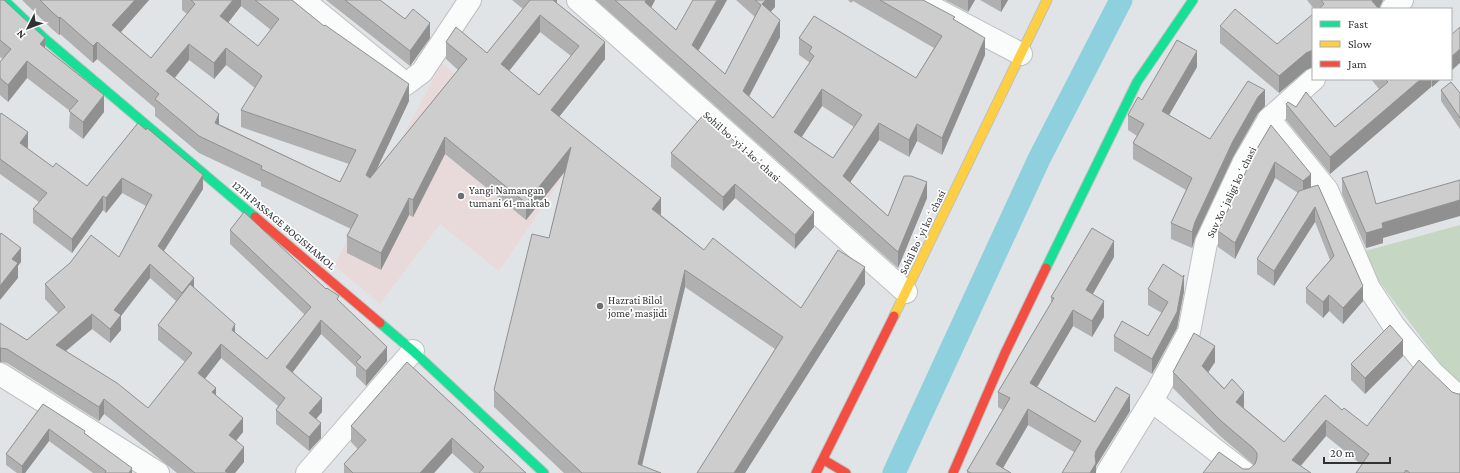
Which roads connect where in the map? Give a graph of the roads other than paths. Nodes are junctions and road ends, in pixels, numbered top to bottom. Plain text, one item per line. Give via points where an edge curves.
1 (4, 0) edge
2 (303, 0) edge
3 (470, 0) edge
4 (578, 0) edge
5 (918, 0) edge
6 (1047, 0) edge
7 (1194, 0) edge
8 (1402, 0) edge
9 (1393, 8) edge
10 (1021, 54) junction
11 (1313, 80) edge
12 (1270, 119) junction
13 (906, 292) junction
14 (413, 351) junction
15 (0, 374) edge
16 (1460, 398) edge
17 (1152, 401) junction
18 (824, 460) junction
19 (845, 472) edge
20 (158, 473) edge
21 (307, 473) edge
22 (544, 473) edge
23 (816, 473) edge
24 (953, 473) edge
25 (1107, 473) edge
26 (1245, 473) edge

1 - 14 street, 12TH PASSAGE BOGISHAMOL via 46,39
2 - 3 street via 406,84 422,72
4 - 13 street, Sohil boʻyi 1-koʻchasi
5 - 10 street
6 - 10 street, Sohil Boʻyi koʻchasi
7 - 24 street via 1137,82 1005,353
8 - 9 street
10 - 13 street, Sohil Boʻyi koʻchasi
11 - 12 street, Suv Xoʻjaligi koʻchasi
12 - 16 street via 1327,190 1369,288 1394,326 1432,372
12 - 17 street, Suv Xoʻjaligi koʻchasi via 1244,162 1206,243 1189,332
13 - 18 street, Sohil Boʻyi koʻchasi
14 - 21 street
14 - 22 street, 12TH PASSAGE BOGISHAMOL
15 - 20 street
17 - 25 street, Suv Xoʻjaligi koʻchasi
17 - 26 street
18 - 19 street
18 - 23 street, Sohil Boʻyi koʻchasi

